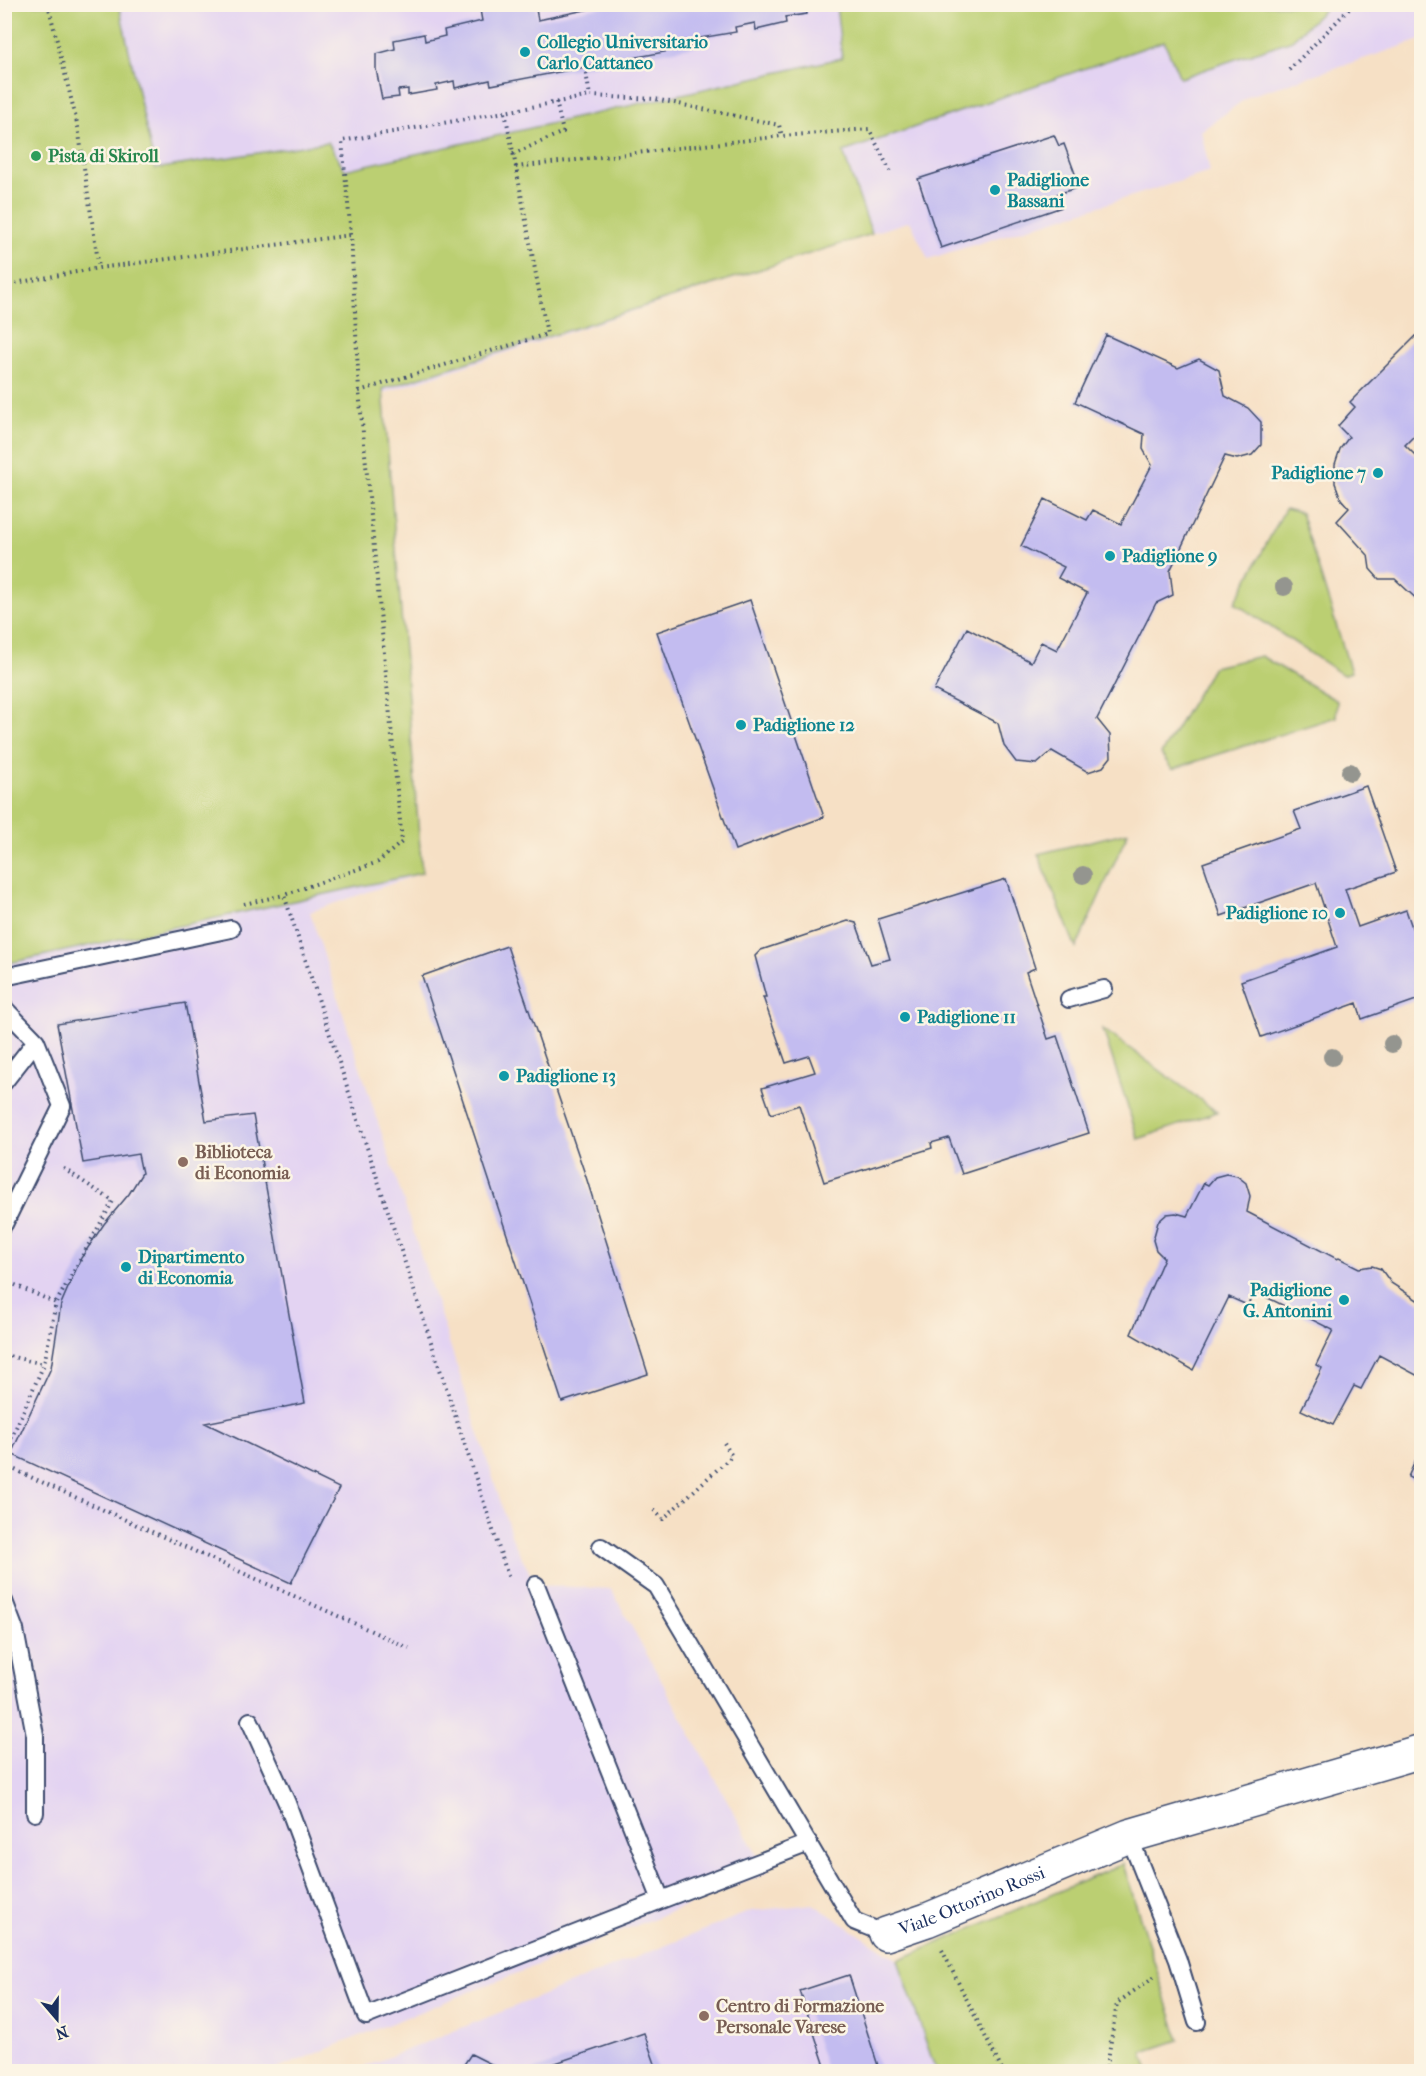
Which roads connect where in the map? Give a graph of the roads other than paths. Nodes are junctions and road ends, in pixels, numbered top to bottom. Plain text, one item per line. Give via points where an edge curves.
1 (231, 929) dead end
2 (4, 976) edge
3 (1104, 989) dead end
4 (1069, 999) dead end
5 (4, 1008) edge
6 (36, 1041) junction
7 (4, 1082) edge
8 (4, 1224) edge
9 (601, 1547) dead end
10 (536, 1585) dead end
11 (4, 1601) edge
12 (250, 1721) dead end
13 (1422, 1751) edge
14 (35, 1813) dead end
15 (1129, 1836) junction
16 (809, 1843) junction
17 (661, 1900) junction
18 (886, 1934) joint
19 (1197, 2022) dead end

1 - 2 lane
3 - 4 lane
5 - 6 lane
6 - 7 lane
6 - 8 lane via 62,1107
9 - 16 lane, Viale Ottorino Rossi via 656,1586
10 - 17 lane
11 - 14 lane via 15,1630 35,1736
12 - 17 lane via 287,1803 366,2016
13 - 15 street, Viale Ottorino Rossi
15 - 18 street, Viale Ottorino Rossi
15 - 19 lane via 1178,1960
16 - 17 lane
16 - 18 lane, Viale Ottorino Rossi via 854,1921

